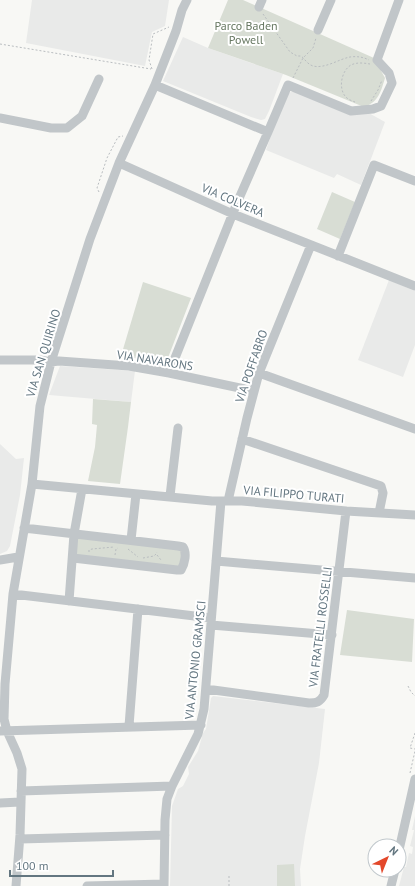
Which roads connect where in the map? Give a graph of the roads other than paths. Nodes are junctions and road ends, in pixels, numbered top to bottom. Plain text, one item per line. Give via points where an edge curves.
1 (187, 0) edge
2 (331, 0) edge
3 (399, 0) edge
4 (318, 30) road end
5 (99, 78) dead end
6 (155, 85) junction
7 (0, 118) edge
8 (268, 132) junction
9 (119, 164) junction
10 (415, 181) edge
11 (233, 214) junction
12 (311, 245) junction
13 (338, 256) junction
14 (415, 286) edge
15 (0, 360) edge
16 (52, 362) junction
17 (169, 373) junction
18 (260, 373) junction
19 (254, 391) junction
20 (178, 428) dead end
21 (415, 429) edge
22 (242, 439) junction
23 (32, 484) junction
24 (82, 489) junction
25 (136, 494) junction
26 (170, 496) junction
27 (224, 501) junction
28 (346, 511) junction
29 (379, 513) junction
30 (415, 515) edge
31 (24, 528) junction
32 (74, 534) junction
33 (129, 544) junction
34 (18, 557) junction
35 (73, 558) junction
36 (0, 560) edge
37 (216, 561) junction
38 (339, 572) junction
39 (415, 578) edge
40 (13, 594) junction
41 (69, 601) junction
42 (138, 609) junction
43 (211, 622) junction
44 (332, 635) junction
45 (3, 650) edge
46 (2, 684) edge
47 (206, 689) junction
48 (201, 725) junction
49 (128, 726) junction
50 (3, 731) edge
51 (415, 778) edge
52 (172, 786) junction
53 (21, 791) junction
54 (20, 802) junction
55 (0, 803) edge
56 (165, 835) junction
57 (402, 838) edge
58 (20, 839) junction
59 (164, 885) edge
60 (16, 886) edge
61 (87, 886) edge

1 - 6 street, VIA SAN QUIRINO
2 - 4 street
3 - 8 street via 374,62 389,73 392,83 381,106 351,111 288,85
5 - 7 street via 82,116 68,128 51,128
6 - 8 street
6 - 9 street, VIA SAN QUIRINO
8 - 11 street
9 - 11 street, VIA COLVERA
9 - 16 street, VIA SAN QUIRINO via 90,239
10 - 13 street via 374,165
11 - 12 street, VIA COLVERA
11 - 17 street
12 - 13 street, VIA COLVERA
12 - 18 street, VIA POFFABRO
13 - 14 street, VIA COLVERA
15 - 16 street, VIA NAVARONS
16 - 17 street, VIA NAVARONS via 129,366
16 - 23 street, VIA SAN QUIRINO via 40,406
17 - 19 street, VIA NAVARONS
18 - 19 street, VIA POFFABRO
18 - 21 street
19 - 22 street, VIA POFFABRO
20 - 26 street
22 - 27 street, VIA POFFABRO
22 - 29 street via 381,486 383,493
23 - 24 street, VIA FILIPPO TURATI
23 - 31 street, VIA SAN QUIRINO
24 - 25 street, VIA FILIPPO TURATI
24 - 32 street
25 - 26 street, VIA FILIPPO TURATI
25 - 33 street
26 - 27 street, VIA FILIPPO TURATI
27 - 28 street, VIA FILIPPO TURATI via 242,500
27 - 37 street, VIA ANTONIO GRAMSCI
28 - 29 street, VIA FILIPPO TURATI
28 - 38 street, VIA FRATELLI ROSSELLI
29 - 30 street, VIA FILIPPO TURATI
31 - 32 street
31 - 34 street, VIA SAN QUIRINO
32 - 33 street
32 - 35 street
33 - 35 street via 158,543 183,547 184,566 177,570
34 - 36 street
34 - 40 street, VIA SAN QUIRINO
35 - 41 street
37 - 38 street
37 - 43 street, VIA ANTONIO GRAMSCI
38 - 39 street
38 - 44 street, VIA FRATELLI ROSSELLI
40 - 41 street
40 - 45 street, VIA SAN QUIRINO
41 - 42 street
42 - 43 street
42 - 49 street
43 - 44 street
43 - 47 street, VIA ANTONIO GRAMSCI
44 - 47 street, VIA FRATELLI ROSSELLI via 324,695 316,703
45 - 46 street, VIA SAN QUIRINO
46 - 50 street, VIA SAN QUIRINO
47 - 48 street, VIA ANTONIO GRAMSCI
48 - 49 street
48 - 52 street, VIA ANTONIO GRAMSCI via 193,747
49 - 50 street
50 - 53 street, VIA SAN QUIRINO via 18,754 22,769
51 - 57 street
52 - 53 street
52 - 56 street, VIA ANTONIO GRAMSCI via 166,804
53 - 54 street, VIA SAN QUIRINO
54 - 55 street
54 - 58 street, VIA SAN QUIRINO
56 - 58 street
56 - 59 street, VIA ANTONIO GRAMSCI
58 - 60 street, VIA SAN QUIRINO
59 - 61 street

